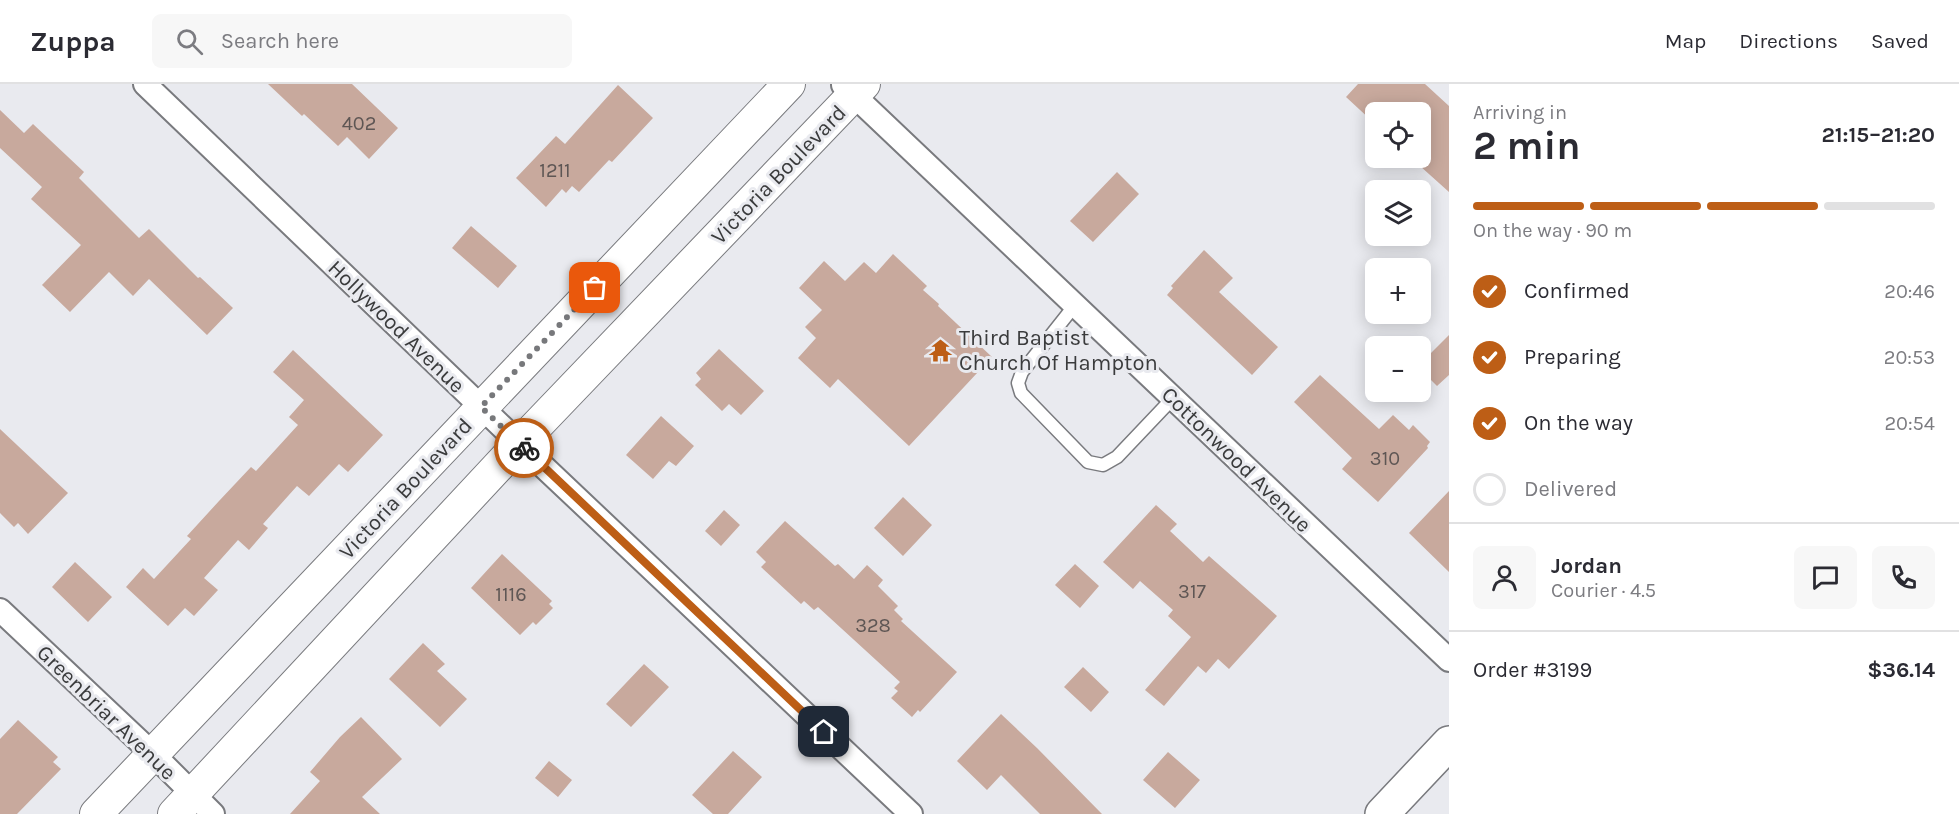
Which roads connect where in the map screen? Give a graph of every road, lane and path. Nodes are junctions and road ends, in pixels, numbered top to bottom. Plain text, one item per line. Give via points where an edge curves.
1 (145, 84) edge
2 (789, 84) edge
3 (853, 88) edge
4 (1075, 305) junction
5 (1173, 398) junction
6 (481, 407) junction
7 (519, 444) junction
8 (0, 610) edge
9 (1449, 660) edge
10 (1449, 743) edge
11 (154, 755) junction
12 (193, 808) edge
13 (96, 814) edge
14 (911, 814) edge
15 (1382, 814) edge

1 - 6 street, Hollywood Avenue
2 - 6 main road, Victoria Boulevard
3 - 4 street, Cottonwood Avenue
3 - 7 main road, Victoria Boulevard
4 - 5 street, Cottonwood Avenue
4 - 5 lane via 1022,372 1018,383 1021,393 1088,462 1103,465 1117,457
5 - 9 street, Cottonwood Avenue
6 - 7 street, Hollywood Avenue
6 - 11 main road, Victoria Boulevard
7 - 12 main road, Victoria Boulevard
7 - 14 street, Hollywood Avenue
8 - 11 street, Greenbriar Avenue
10 - 15 main road
11 - 12 street, Greenbriar Avenue
11 - 13 main road, Victoria Boulevard

